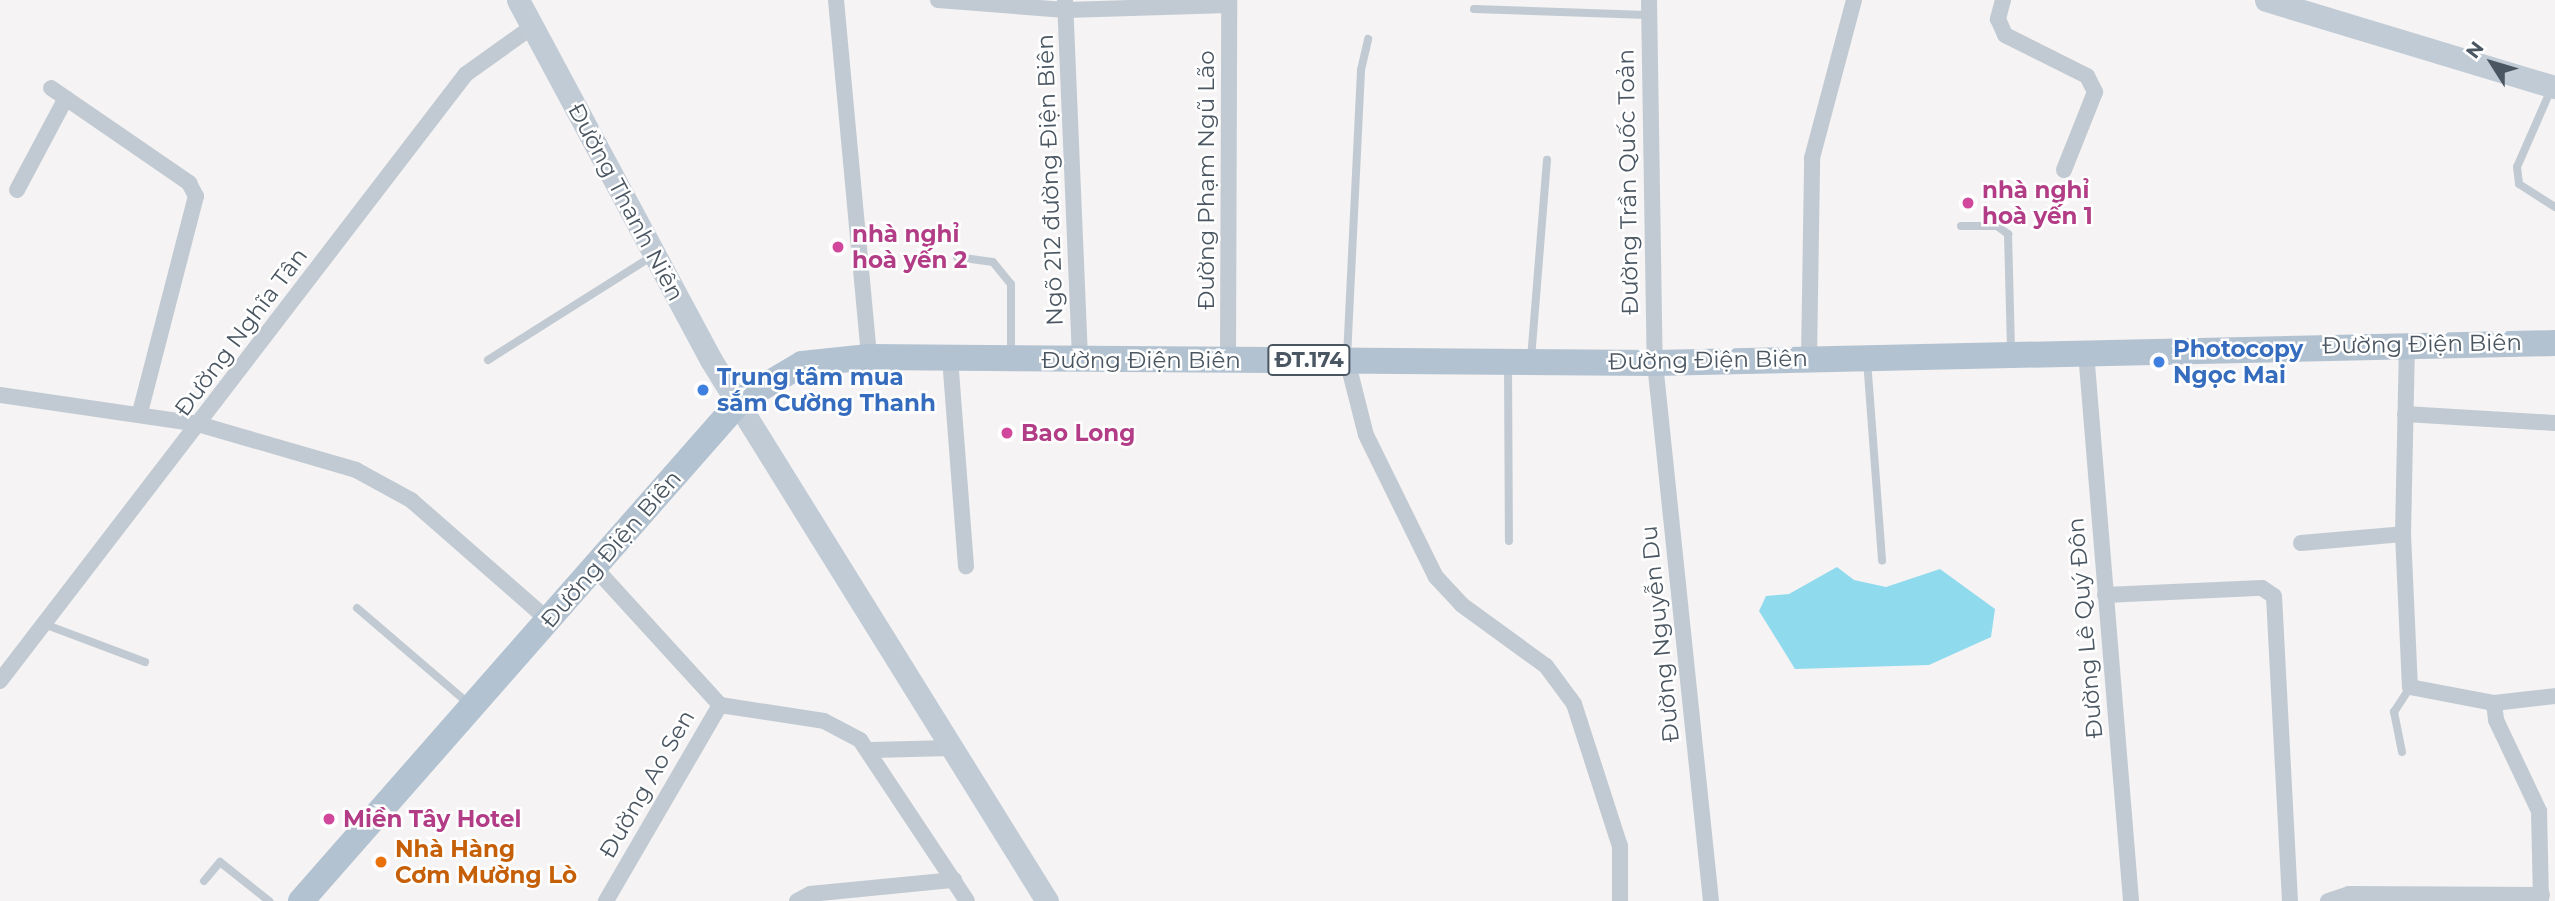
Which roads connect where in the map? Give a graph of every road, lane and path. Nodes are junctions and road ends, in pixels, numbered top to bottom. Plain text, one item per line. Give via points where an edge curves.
1 (518, 0) edge
2 (836, 0) edge
3 (938, 0) edge
4 (1854, 0) edge
5 (2003, 0) edge
6 (2266, 0) edge
7 (1229, 2) edge
8 (1065, 5) edge
9 (1648, 7) edge
10 (1474, 9) dead end
11 (533, 27) junction
12 (1368, 39) dead end
13 (2553, 87) edge
14 (51, 88) dead end
15 (66, 98) junction
16 (1548, 160) dead end
17 (2064, 170) dead end
18 (17, 190) dead end
19 (2555, 207) edge
20 (1961, 226) dead end
21 (655, 255) junction
22 (957, 257) dead end
23 (2407, 343) junction
24 (2555, 343) edge
25 (2086, 352) junction
26 (2011, 354) junction
27 (869, 357) junction
28 (1867, 357) junction
29 (950, 358) junction
30 (1080, 359) junction
31 (1809, 359) junction
32 (488, 360) dead end
33 (1011, 360) junction
34 (1228, 360) junction
35 (1347, 360) junction
36 (1520, 362) junction
37 (1655, 363) junction
38 (0, 397) edge
39 (741, 400) junction
40 (140, 413) junction
41 (2404, 414) junction
42 (2555, 423) edge
43 (198, 424) junction
44 (2403, 534) junction
45 (1509, 541) dead end
46 (2301, 544) dead end
47 (1882, 560) dead end
48 (966, 566) dead end
49 (595, 568) junction
50 (2105, 595) junction
51 (357, 608) dead end
52 (548, 620) junction
53 (44, 624) junction
54 (145, 662) dead end
55 (0, 681) edge
56 (2410, 687) junction
57 (2555, 696) edge
58 (2494, 703) junction
59 (720, 705) junction
60 (472, 706) junction
61 (950, 748) junction
62 (872, 750) junction
63 (2402, 752) dead end
64 (954, 880) junction
65 (204, 881) dead end
66 (2541, 898) edge
67 (269, 901) edge
68 (301, 901) edge
69 (606, 901) edge
70 (797, 901) edge
71 (967, 901) edge
72 (1047, 901) edge
73 (1620, 901) edge
74 (1711, 901) edge
75 (2131, 901) edge
76 (2290, 901) edge
77 (2328, 901) edge

1 - 11 main road, Đường Thanh Niên
2 - 27 street
3 - 8 street
4 - 31 street via 1812,158
5 - 17 street via 1998,19 2005,35 2087,76 2095,92
6 - 13 main road
7 - 8 street
7 - 34 street, Đường Phạm Ngũ Lão
8 - 30 street, Ngõ 212 đường Điện Biên
9 - 10 lane
9 - 37 street, Đường Trần Quốc Toản
11 - 21 main road, Đường Thanh Niên
11 - 43 street, Đường Nghĩa Tân via 466,74
12 - 35 lane via 1361,70
13 - 19 lane via 2517,167 2519,184
14 - 15 street
15 - 18 street
15 - 40 street via 189,183 196,196
16 - 36 lane
20 - 26 lane via 1997,226 2008,234
21 - 32 lane
21 - 39 main road, Đường Thanh Niên via 711,360
22 - 33 lane via 993,262 1011,284
23 - 24 main road, Đường Điện Biên / ĐT.174
23 - 25 main road, Đường Điện Biên / ĐT.174
23 - 41 street
25 - 26 main road, Đường Điện Biên / ĐT.174
25 - 50 street, Đường Lê Quý Đôn
26 - 28 main road, Đường Điện Biên / ĐT.174
27 - 29 main road, Đường Điện Biên / ĐT.174
27 - 39 main road, Đường Điện Biên / ĐT.174 via 802,364
28 - 31 main road, Đường Điện Biên / ĐT.174
28 - 47 lane
29 - 33 main road, Đường Điện Biên / ĐT.174
29 - 48 street
30 - 33 main road, Đường Điện Biên / ĐT.174
30 - 34 main road, Đường Điện Biên / ĐT.174
31 - 37 main road, Đường Điện Biên / ĐT.174
34 - 35 main road, Đường Điện Biên / ĐT.174
35 - 36 main road, Đường Điện Biên / ĐT.174
35 - 73 street via 1366,435 1436,577 1462,605 1546,666 1574,704 1620,846
36 - 37 main road, Đường Điện Biên / ĐT.174
36 - 45 lane
37 - 74 street, Đường Nguyễn Du
38 - 40 street
39 - 49 main road, Đường Điện Biên / ĐT.174
39 - 61 main road, Đường Thanh Niên
40 - 43 street
41 - 42 street
41 - 44 street
43 - 52 street via 324,458 384,483
43 - 53 street, Đường Nghĩa Tân
44 - 46 street
44 - 56 street
49 - 52 main road, Đường Điện Biên / ĐT.174
49 - 59 street, Đường Ao Sen
50 - 75 street, Đường Lê Quý Đôn
50 - 76 street via 2262,588 2274,596
51 - 60 lane
52 - 60 main road, Đường Điện Biên / ĐT.174
53 - 54 lane
53 - 55 street, Đường Nghĩa Tân
56 - 58 street
56 - 63 lane via 2394,712
57 - 58 street
58 - 66 street via 2496,720 2539,811
59 - 62 street via 824,721
59 - 69 street, Đường Ao Sen
60 - 68 main road, Đường Điện Biên / ĐT.174
61 - 62 street
61 - 72 main road, Đường Thanh Niên
62 - 64 street
64 - 70 street via 810,894
64 - 71 street
65 - 67 lane via 220,862
66 - 77 street via 2349,894

